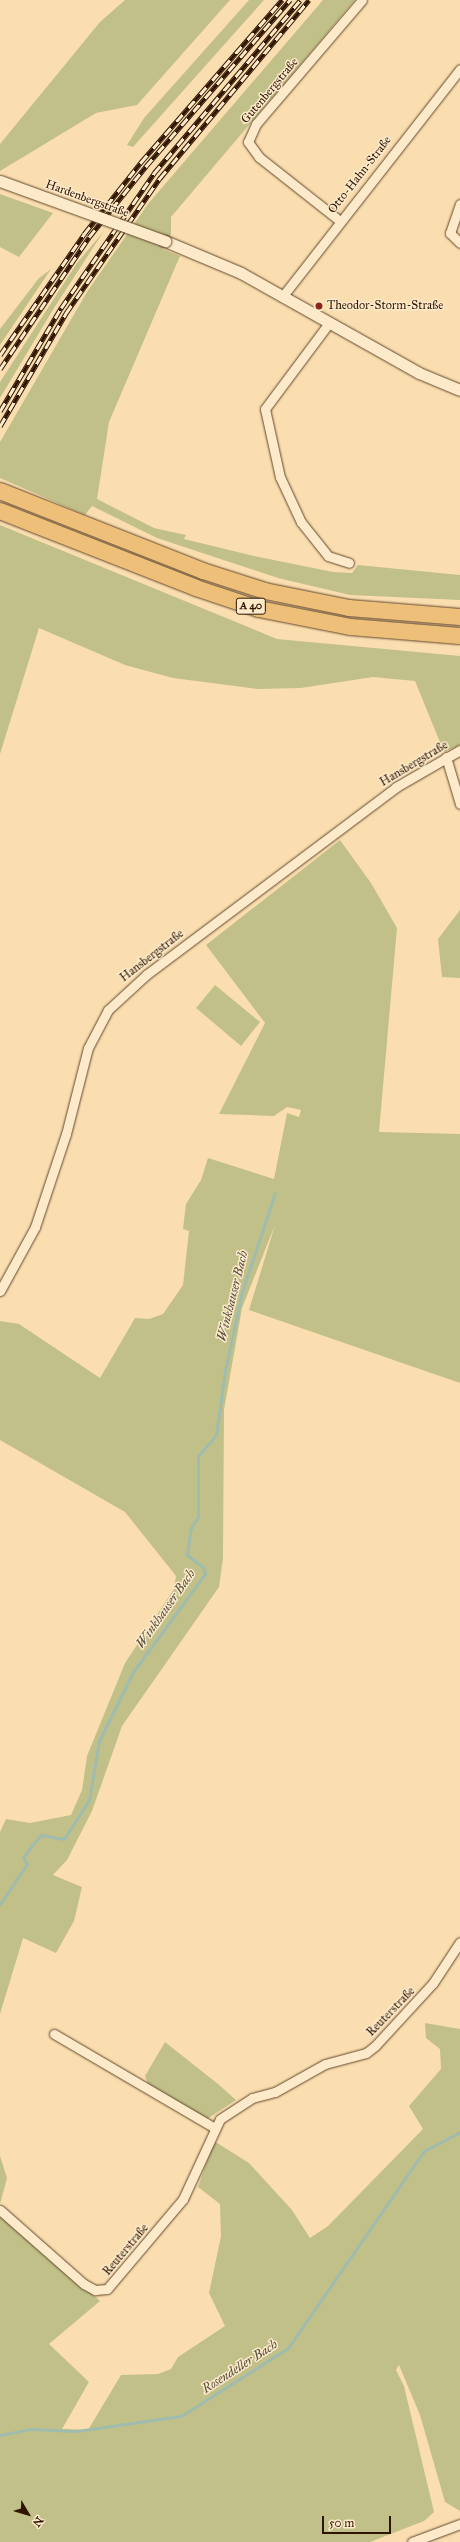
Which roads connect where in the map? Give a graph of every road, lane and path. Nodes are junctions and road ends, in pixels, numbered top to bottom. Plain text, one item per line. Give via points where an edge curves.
1 (360, 1) edge
2 (460, 69) edge
3 (0, 181) edge
4 (460, 204) edge
5 (340, 221) junction
6 (460, 243) edge
7 (282, 297) junction
8 (329, 323) junction
9 (460, 390) edge
10 (0, 492) edge
11 (0, 511) edge
12 (349, 563) dead end
13 (460, 617) edge
14 (460, 636) edge
15 (460, 750) edge
16 (446, 757) junction
17 (460, 804) edge
18 (0, 1291) edge
19 (460, 1942) edge
20 (54, 2034) dead end
21 (213, 2127) junction
22 (0, 2210) edge
23 (460, 2524) edge
24 (412, 2542) edge

1 - 5 street, Gutenbergstraße via 256,124 248,142 259,157
2 - 5 street, Otto-Hahn-Straße
3 - 7 street, Hardenbergstraße, bridge via 216,261
4 - 6 street via 450,233
5 - 7 street, Otto-Hahn-Straße
7 - 8 street, Hardenbergstraße
8 - 9 street, Hardenbergstraße via 418,373
8 - 12 street via 265,409 280,477 302,522 328,556
10 - 13 highway, A 40 via 60,517 265,591 349,608
11 - 14 highway, A 40 via 259,609 351,627
15 - 16 street, Hansbergstraße
16 - 17 street
16 - 18 street, Hansbergstraße via 390,792 152,971 108,1010 88,1048 66,1134 35,1227
19 - 21 street, Reuterstraße via 433,1983 366,2053 325,2064 275,2092 235,2106
20 - 21 street
21 - 22 street, Reuterstraße via 183,2199 107,2289 95,2290 84,2284
23 - 24 street

